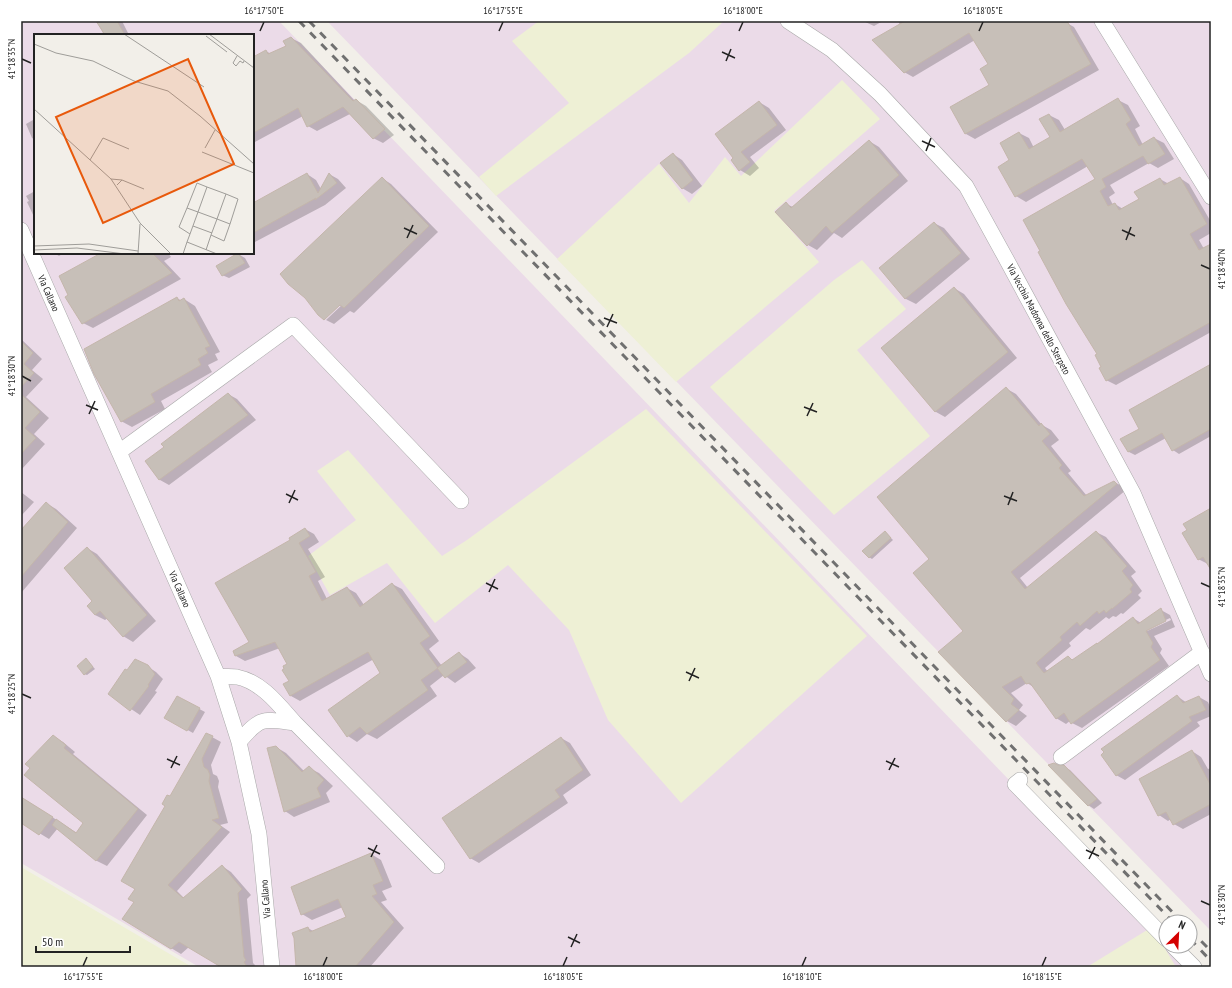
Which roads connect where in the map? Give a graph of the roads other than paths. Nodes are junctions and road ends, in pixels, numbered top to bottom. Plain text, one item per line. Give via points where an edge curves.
1 (788, 21) edge
2 (1102, 21) edge
3 (1211, 197) edge
4 (21, 230) edge
5 (119, 452) junction
6 (461, 501) dead end
7 (1202, 652) junction
8 (1211, 674) edge
9 (218, 676) junction
10 (295, 723) junction
11 (239, 742) junction
12 (1061, 757) dead end
13 (1020, 780) dead end
14 (437, 866) dead end
15 (1158, 930) edge
16 (1181, 954) edge
17 (272, 967) edge
18 (1194, 967) edge

1 - 7 street, Via Vecchia Madonna dello Sterpeto via 832,50 880,94 966,186 1133,493
2 - 3 street
4 - 5 street, Via Callano
5 - 6 street via 293,324
5 - 9 street, Via Callano
7 - 8 street, Via Vecchia Madonna dello Sterpeto
7 - 12 street
9 - 10 street via 248,680 261,688
9 - 11 street, Via Callano
10 - 11 street via 260,721
10 - 14 street
11 - 17 street, Via Callano via 259,834
13 - 15 street via 1015,784
16 - 18 street

